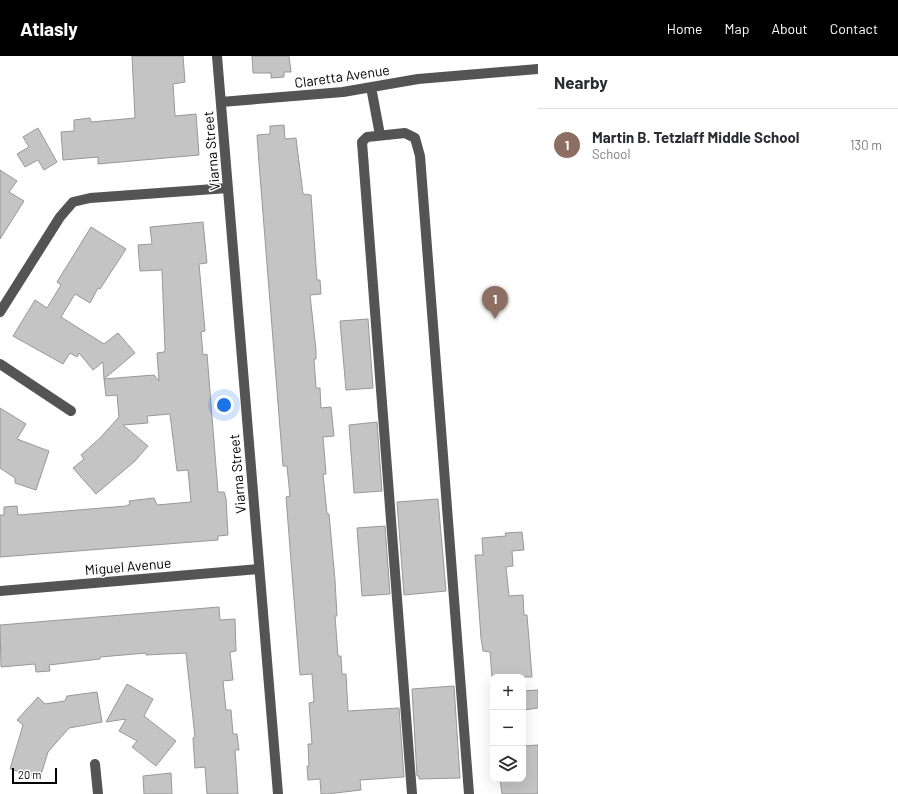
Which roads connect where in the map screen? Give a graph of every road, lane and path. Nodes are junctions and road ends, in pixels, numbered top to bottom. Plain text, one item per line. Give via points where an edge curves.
1 (217, 56) edge
2 (538, 69) edge
3 (371, 87) junction
4 (221, 102) junction
5 (380, 135) junction
6 (228, 188) junction
7 (0, 312) edge
8 (0, 364) edge
9 (71, 411) dead end
10 (259, 569) junction
11 (0, 591) edge
12 (95, 764) dead end
13 (98, 794) edge
14 (278, 794) edge
15 (412, 794) edge
16 (470, 794) edge

1 - 4 street, Viarna Street
2 - 3 street, Claretta Avenue via 418,79
3 - 4 street, Claretta Avenue via 343,92
3 - 5 street
4 - 6 street, Viarna Street
5 - 15 street via 367,136 362,142
5 - 16 street via 405,133 415,138 420,156
6 - 7 street via 90,198 73,202 60,217
6 - 10 street, Viarna Street
8 - 9 street
10 - 11 street, Miguel Avenue
10 - 14 street, Viarna Street
12 - 13 street

